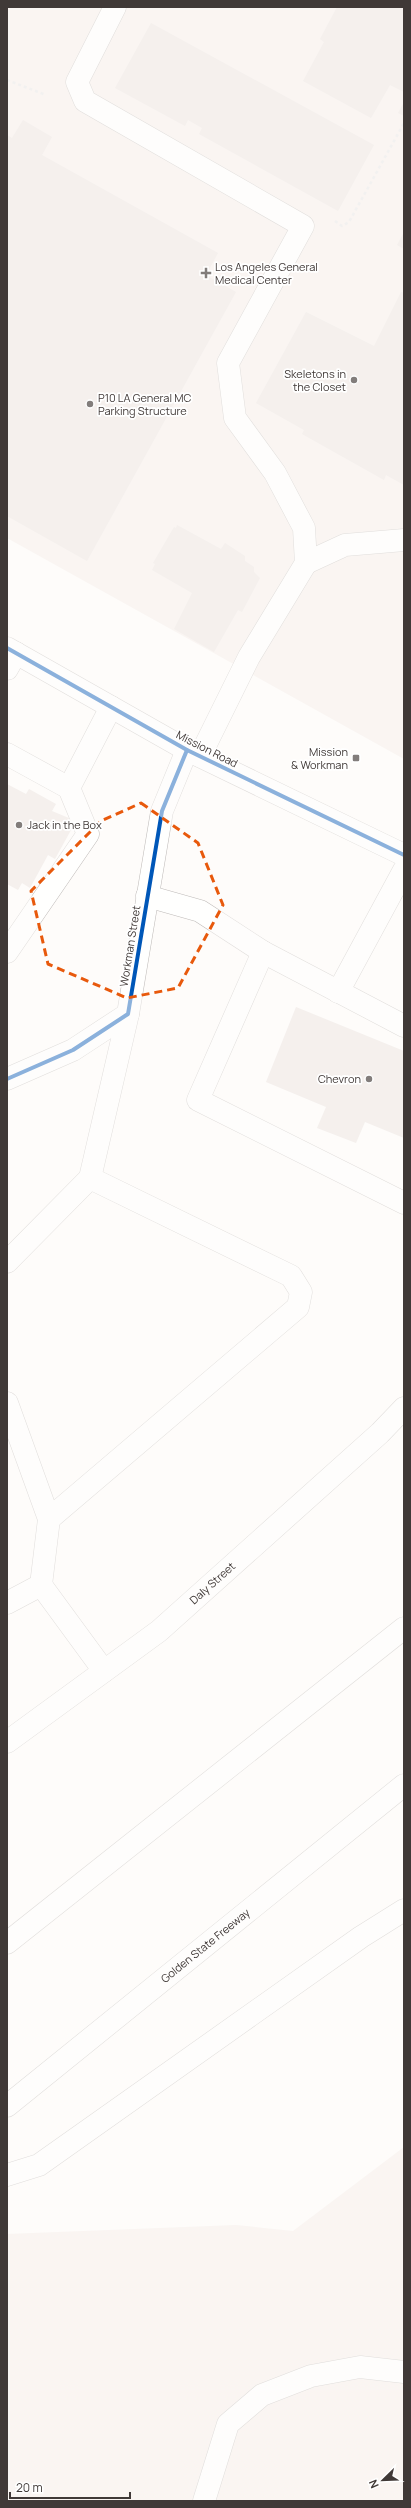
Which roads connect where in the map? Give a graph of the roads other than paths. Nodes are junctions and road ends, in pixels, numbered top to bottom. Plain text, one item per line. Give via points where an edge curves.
1 (115, 7) edge
2 (404, 540) edge
3 (306, 563) junction
4 (10, 656) edge
5 (111, 707) junction
6 (194, 753) junction
7 (7, 754) edge
8 (69, 788) junction
9 (404, 855) edge
10 (404, 870) edge
11 (147, 896) junction
12 (7, 952) edge
13 (263, 952) junction
14 (338, 992) junction
15 (128, 1014) junction
16 (404, 1026) edge
17 (7, 1079) edge
18 (90, 1178) junction
19 (404, 1203) edge
20 (7, 1262) edge
21 (7, 1403) edge
22 (404, 1408) edge
23 (49, 1520) junction
24 (40, 1585) junction
25 (7, 1603) edge
26 (404, 1628) edge
27 (104, 1671) junction
28 (7, 1742) edge
29 (404, 1785) edge
30 (404, 1910) edge
31 (7, 1943) edge
32 (7, 2106) edge
33 (7, 2175) edge
34 (404, 2372) edge
35 (204, 2501) edge

1 - 3 main road via 77,82 85,101 303,226 228,363 235,418 275,473 304,528
2 - 3 main road via 345,545
3 - 6 main road, Workman Street
4 - 5 main road, Mission Road
5 - 6 main road, Mission Road
5 - 8 main road
6 - 9 main road, Mission Road
6 - 11 main road, Workman Street via 162,811
7 - 8 main road
8 - 12 main road via 88,834
10 - 14 main road
11 - 13 main road via 200,910
11 - 15 main road, Workman Street
13 - 14 main road
13 - 19 main road via 198,1100
14 - 16 main road
15 - 17 main road via 73,1050
15 - 18 main road, Workman Street
18 - 20 main road
18 - 23 main road via 291,1276 301,1292 298,1307
21 - 23 main road
22 - 27 main road, Daly Street via 380,1433 159,1631
23 - 24 main road
24 - 25 main road
24 - 27 main road
26 - 31 main road
27 - 28 main road, Daly Street
29 - 32 main road, Golden State Freeway
30 - 33 main road via 361,1937 39,2165
34 - 35 main road via 360,2367 311,2376 262,2395 228,2424

